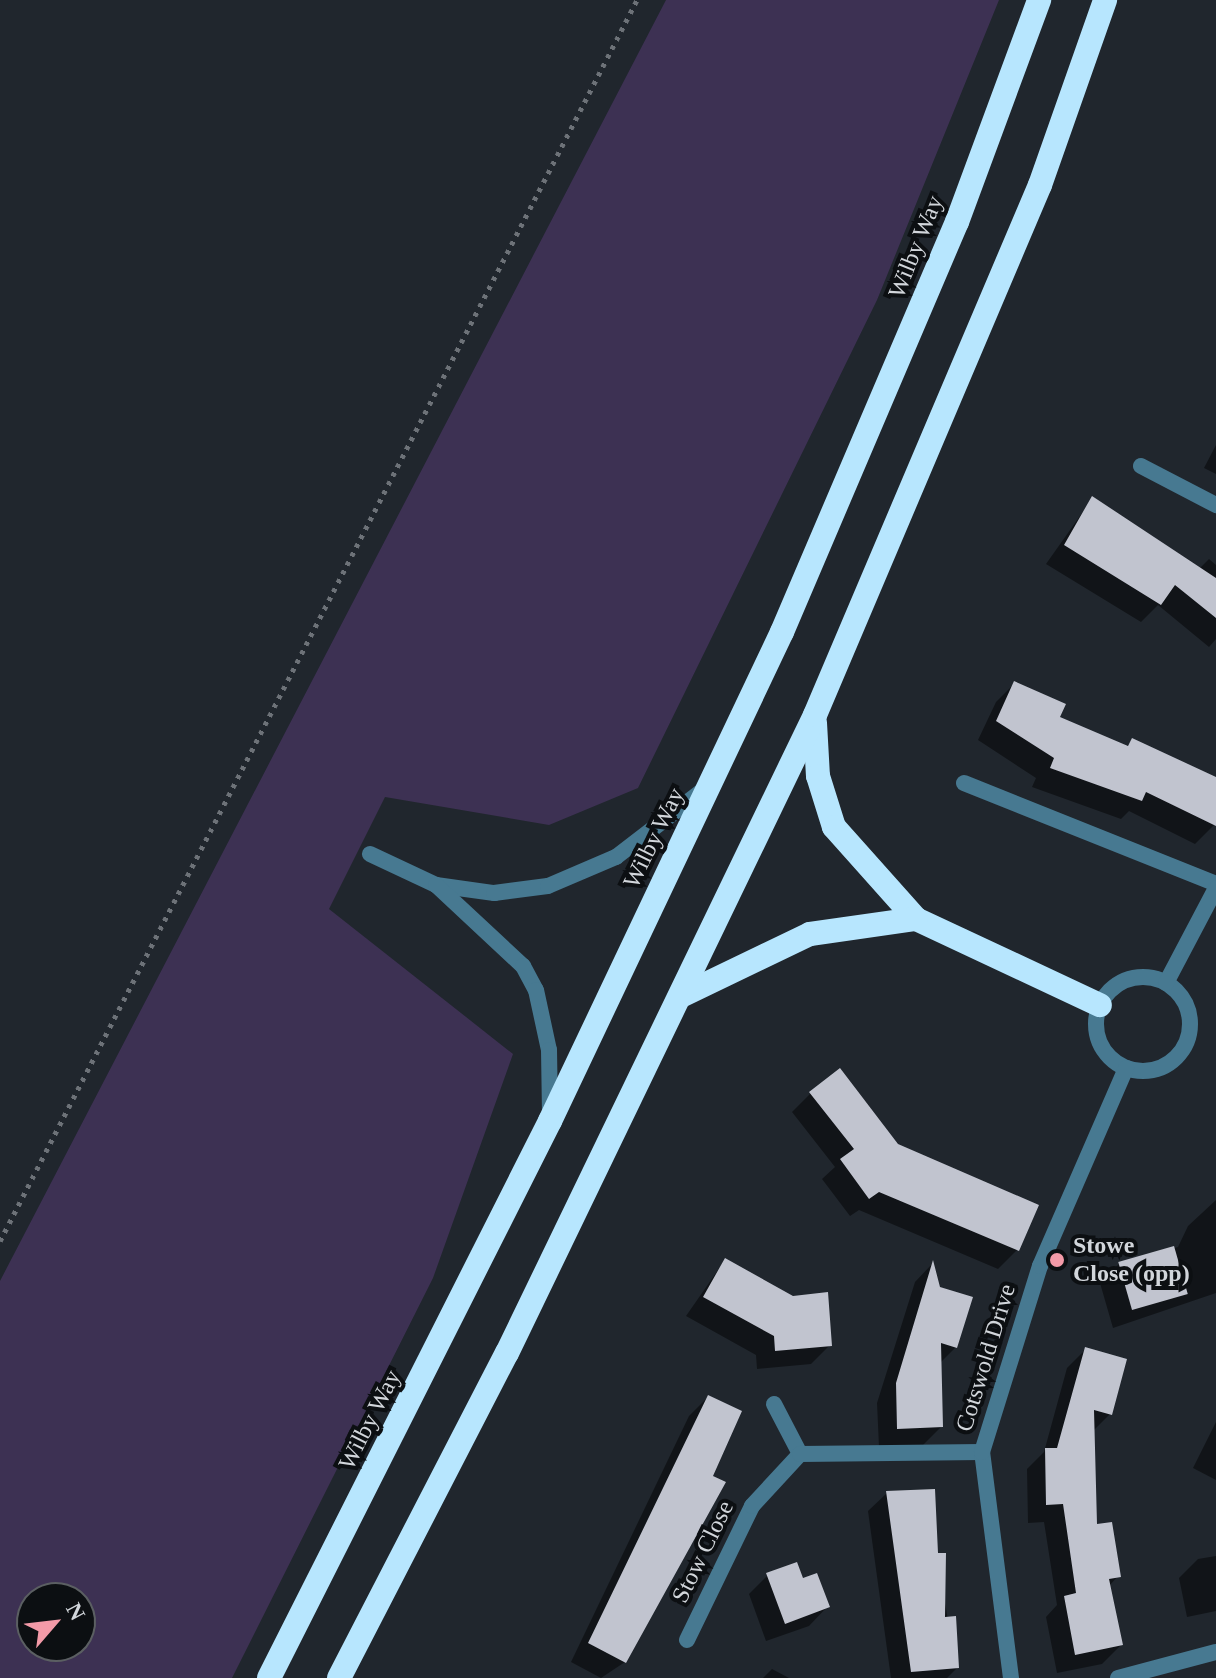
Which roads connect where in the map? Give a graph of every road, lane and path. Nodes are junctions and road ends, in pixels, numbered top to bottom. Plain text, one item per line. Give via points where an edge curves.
1 (637, 0) edge
2 (1039, 0) edge
3 (1105, 0) edge
4 (1141, 466) dead end
5 (1216, 505) edge
6 (815, 715) junction
7 (964, 783) dead end
8 (710, 785) junction
9 (370, 854) dead end
10 (436, 885) junction
11 (1216, 886) edge
12 (916, 919) junction
13 (1166, 983) junction
14 (681, 996) junction
15 (1100, 1005) junction
16 (1126, 1068) junction
17 (550, 1121) junction
18 (0, 1241) edge
19 (774, 1404) dead end
20 (982, 1452) junction
21 (800, 1454) junction
22 (687, 1640) dead end
23 (1216, 1652) edge
24 (269, 1678) edge
25 (339, 1678) edge
26 (1011, 1678) edge
27 (1118, 1678) edge

1 - 18 path
2 - 8 highway, Wilby Way via 901,356
3 - 6 highway via 1040,185
4 - 5 street
6 - 12 highway via 818,776 834,827
6 - 14 highway
7 - 11 street
8 - 10 street via 583,875 494,893
8 - 17 highway, Wilby Way
9 - 10 street
10 - 17 street via 523,966 536,990 549,1050
11 - 13 street
12 - 14 highway via 810,934
12 - 15 highway
13 - 15 street via 1121,982
13 - 16 street via 1188,1010 1186,1044 1161,1068
14 - 25 highway
15 - 16 street via 1097,1035
16 - 20 street, Cotswold Drive via 1040,1266
17 - 24 highway, Wilby Way
19 - 21 street
20 - 21 street
20 - 26 street, Cotswold Drive
21 - 22 street, Stow Close via 752,1506
23 - 27 street

